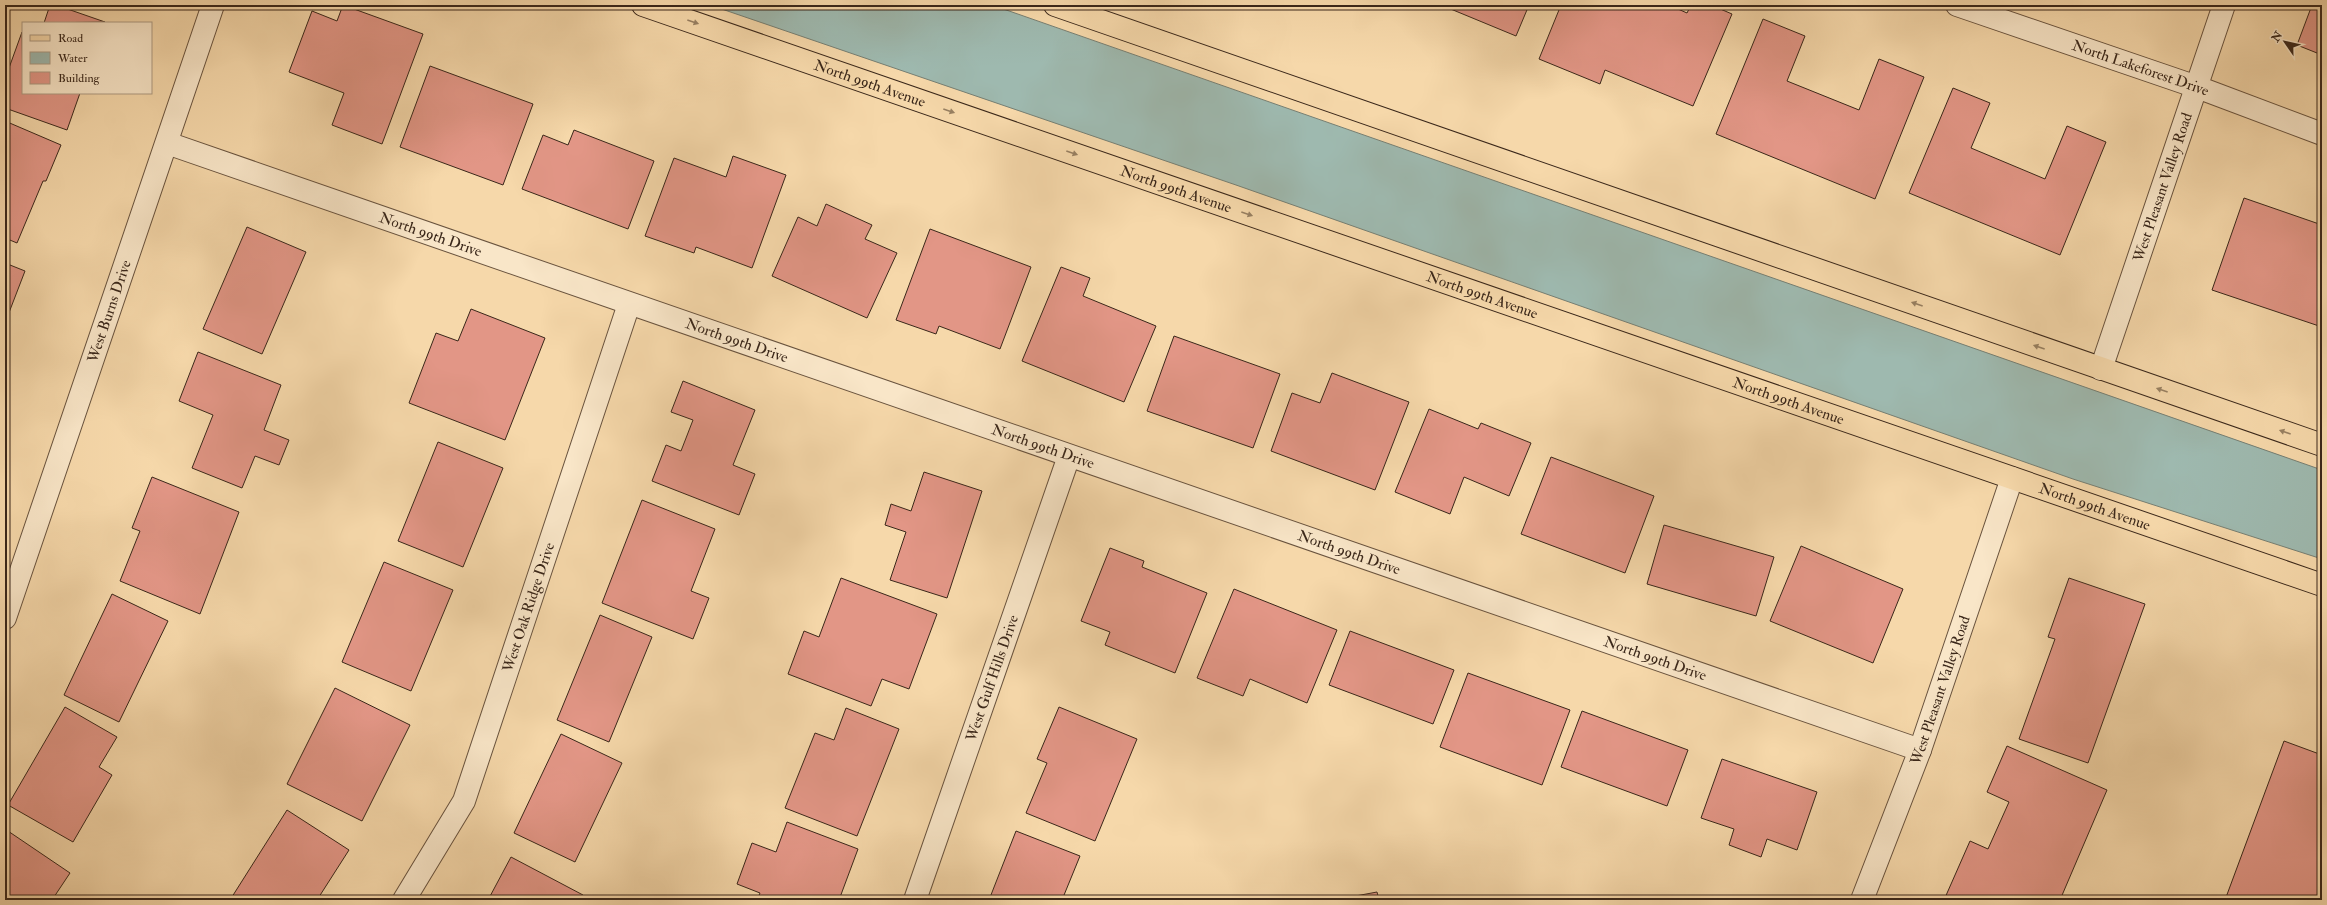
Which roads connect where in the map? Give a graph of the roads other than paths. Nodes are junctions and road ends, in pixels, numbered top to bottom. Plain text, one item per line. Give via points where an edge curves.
1 (213, 5) edge
2 (643, 5) edge
3 (1055, 5) edge
4 (1957, 5) edge
5 (2224, 5) edge
6 (2197, 87) junction
7 (2322, 134) edge
8 (167, 143) junction
9 (629, 304) junction
10 (2101, 368) junction
11 (2322, 445) edge
12 (1069, 456) junction
13 (2012, 478) junction
14 (2322, 585) edge
15 (5, 618) edge
16 (1920, 750) junction
17 (404, 900) edge
18 (915, 900) edge
19 (1862, 900) edge

1 - 8 street, West Burns Drive
2 -> 13 main road, North 99th Avenue
10 -> 3 main road
4 - 6 street, North Lakeforest Drive
5 - 6 street, West Pleasant Valley Road
6 - 7 street, North Lakeforest Drive
6 - 10 street, West Pleasant Valley Road
8 - 9 street, North 99th Drive
8 - 15 street, West Burns Drive
9 - 12 street, North 99th Drive
9 - 17 street, West Oak Ridge Drive via 464,800
11 -> 10 main road
12 - 16 street, North 99th Drive
12 - 18 street, West Gulf Hills Drive
13 - 14 main road, North 99th Avenue
13 - 16 street, West Pleasant Valley Road
16 - 19 street, West Pleasant Valley Road

